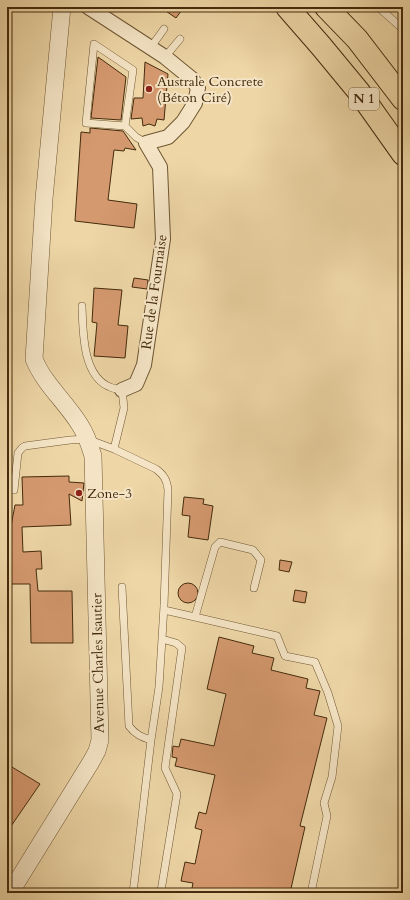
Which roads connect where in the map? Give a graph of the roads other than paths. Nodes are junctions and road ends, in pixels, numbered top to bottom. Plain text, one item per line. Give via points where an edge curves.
1 (62, 7) edge
2 (88, 7) edge
3 (276, 7) edge
4 (287, 7) edge
5 (326, 7) edge
6 (378, 7) edge
7 (164, 29) dead end
8 (403, 29) edge
9 (180, 39) dead end
10 (321, 46) junction
11 (151, 47) junction
12 (165, 57) junction
13 (403, 98) edge
14 (125, 126) junction
15 (146, 143) junction
16 (403, 154) edge
17 (82, 306) dead end
18 (122, 390) junction
19 (87, 439) junction
20 (114, 449) junction
21 (14, 490) dead end
22 (122, 587) dead end
23 (254, 588) dead end
24 (164, 610) junction
25 (195, 617) junction
26 (162, 639) junction
27 (151, 740) junction
28 (161, 891) dead end
29 (10, 893) edge
30 (133, 893) edge
31 (311, 893) edge

1 - 19 street via 44,199 34,359 39,372 80,425
2 - 11 street
3 - 10 highway
4 - 10 highway, N 1
5 - 13 highway, N 1 via 357,39
6 - 8 lane
7 - 11 lane
9 - 12 lane
10 - 16 highway, N 1 via 359,92
11 - 12 street
12 - 15 street via 192,79 198,88 195,103 183,122 168,137
14 - 14 lane via 133,70 94,44 86,123
14 - 15 lane
15 - 18 street, Rue de la Fournaise via 160,167 163,239 144,365 136,384
17 - 18 lane via 84,346 90,363 98,378 109,387
18 - 20 lane via 124,408
19 - 20 lane
19 - 21 lane via 22,448 18,453
19 - 29 street, Avenue Charles Isautier via 93,456 100,740 91,762
20 - 24 lane via 156,469 167,480
22 - 27 lane via 129,726 141,738
23 - 25 lane via 261,560 253,550 220,542 215,548
24 - 25 lane
24 - 26 lane
25 - 31 lane via 277,636 285,656 315,662 326,687 338,726 332,777 324,803 327,816
26 - 27 lane via 159,688
26 - 28 lane via 176,642 182,648 165,768 177,794
27 - 30 lane

